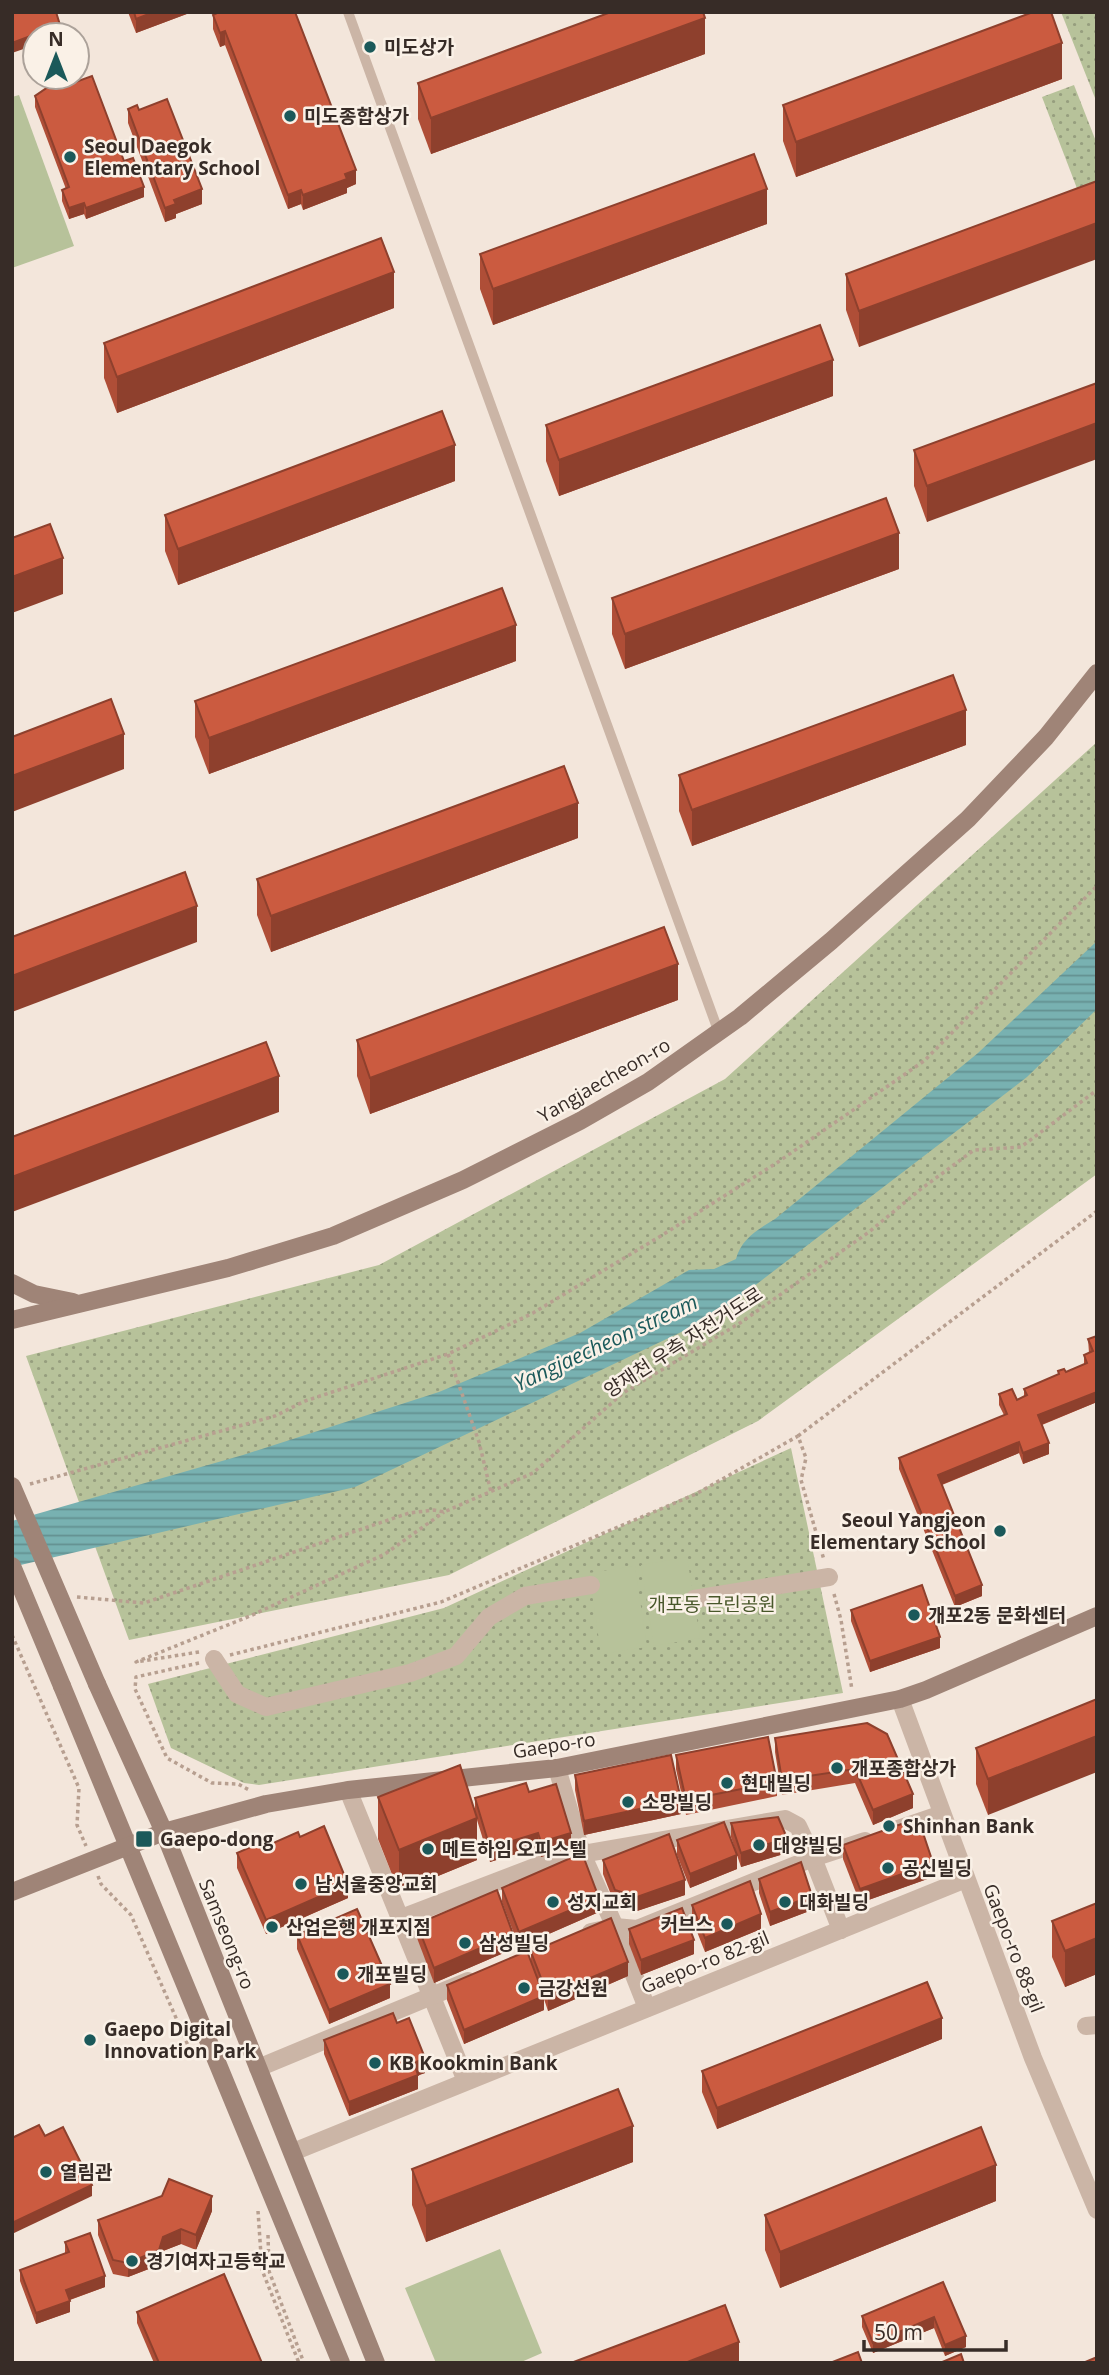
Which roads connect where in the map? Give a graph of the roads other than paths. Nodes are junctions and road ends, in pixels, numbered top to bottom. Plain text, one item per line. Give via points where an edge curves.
1 (348, 12) edge
2 (1097, 673) edge
3 (719, 1033) junction
4 (12, 1283) edge
5 (80, 1303) junction
6 (12, 1320) edge
7 (18, 1486) edge
8 (12, 1566) edge
9 (829, 1577) road end
10 (591, 1585) dead end
11 (694, 1599) dead end
12 (1097, 1616) edge
13 (212, 1654) road end
14 (900, 1699) junction
15 (557, 1768) junction
16 (348, 1790) junction
17 (942, 1814) junction
18 (164, 1832) junction
19 (127, 1845) junction
20 (582, 1854) junction
21 (813, 1858) junction
22 (966, 1880) junction
23 (12, 1892) edge
24 (399, 1919) junction
25 (615, 1927) junction
26 (841, 1930) junction
27 (579, 1937) edge
28 (480, 1977) edge
29 (431, 1997) junction
30 (647, 2008) junction
31 (258, 2068) junction
32 (466, 2081) junction
33 (293, 2152) junction
34 (1097, 2210) edge
35 (341, 2363) edge
36 (376, 2363) edge

1 - 3 lane
2 - 3 street, Yangjaecheon-ro via 1046,737 968,819
3 - 5 street, Yangjaecheon-ro via 580,1121 463,1180 333,1236 228,1268
4 - 5 street via 34,1294
5 - 6 street, Yangjaecheon-ro
7 - 18 street, Samseong-ro, bridge via 97,1684
8 - 19 street, bridge
9 - 11 street
10 - 13 street via 525,1596 489,1617 456,1656 422,1669 266,1707 237,1694
12 - 14 street, Gaepo-ro
14 - 15 street, Gaepo-ro
14 - 17 street, Gaepo-ro 88-gil
15 - 16 street, Gaepo-ro
15 - 20 street
16 - 18 street, Gaepo-ro via 265,1804
16 - 24 street
17 - 21 street
17 - 22 street, Gaepo-ro 88-gil
18 - 19 street, Gaepo-ro
18 - 31 street, Samseong-ro
19 - 23 street, Gaepo-ro
19 - 35 street
20 - 21 street via 785,1819 798,1826
20 - 24 street via 540,1865
20 - 25 street
21 - 25 street via 638,1929
21 - 26 street
22 - 26 street, Gaepo-ro 82-gil
22 - 34 street, Gaepo-ro 88-gil
24 - 29 street
25 - 27 street
25 - 30 street
26 - 30 street, Gaepo-ro 82-gil
28 - 29 street
29 - 31 street
29 - 32 street
30 - 32 street, Gaepo-ro 82-gil
31 - 33 street, Samseong-ro
32 - 33 street, Gaepo-ro 82-gil
33 - 36 street, Samseong-ro

